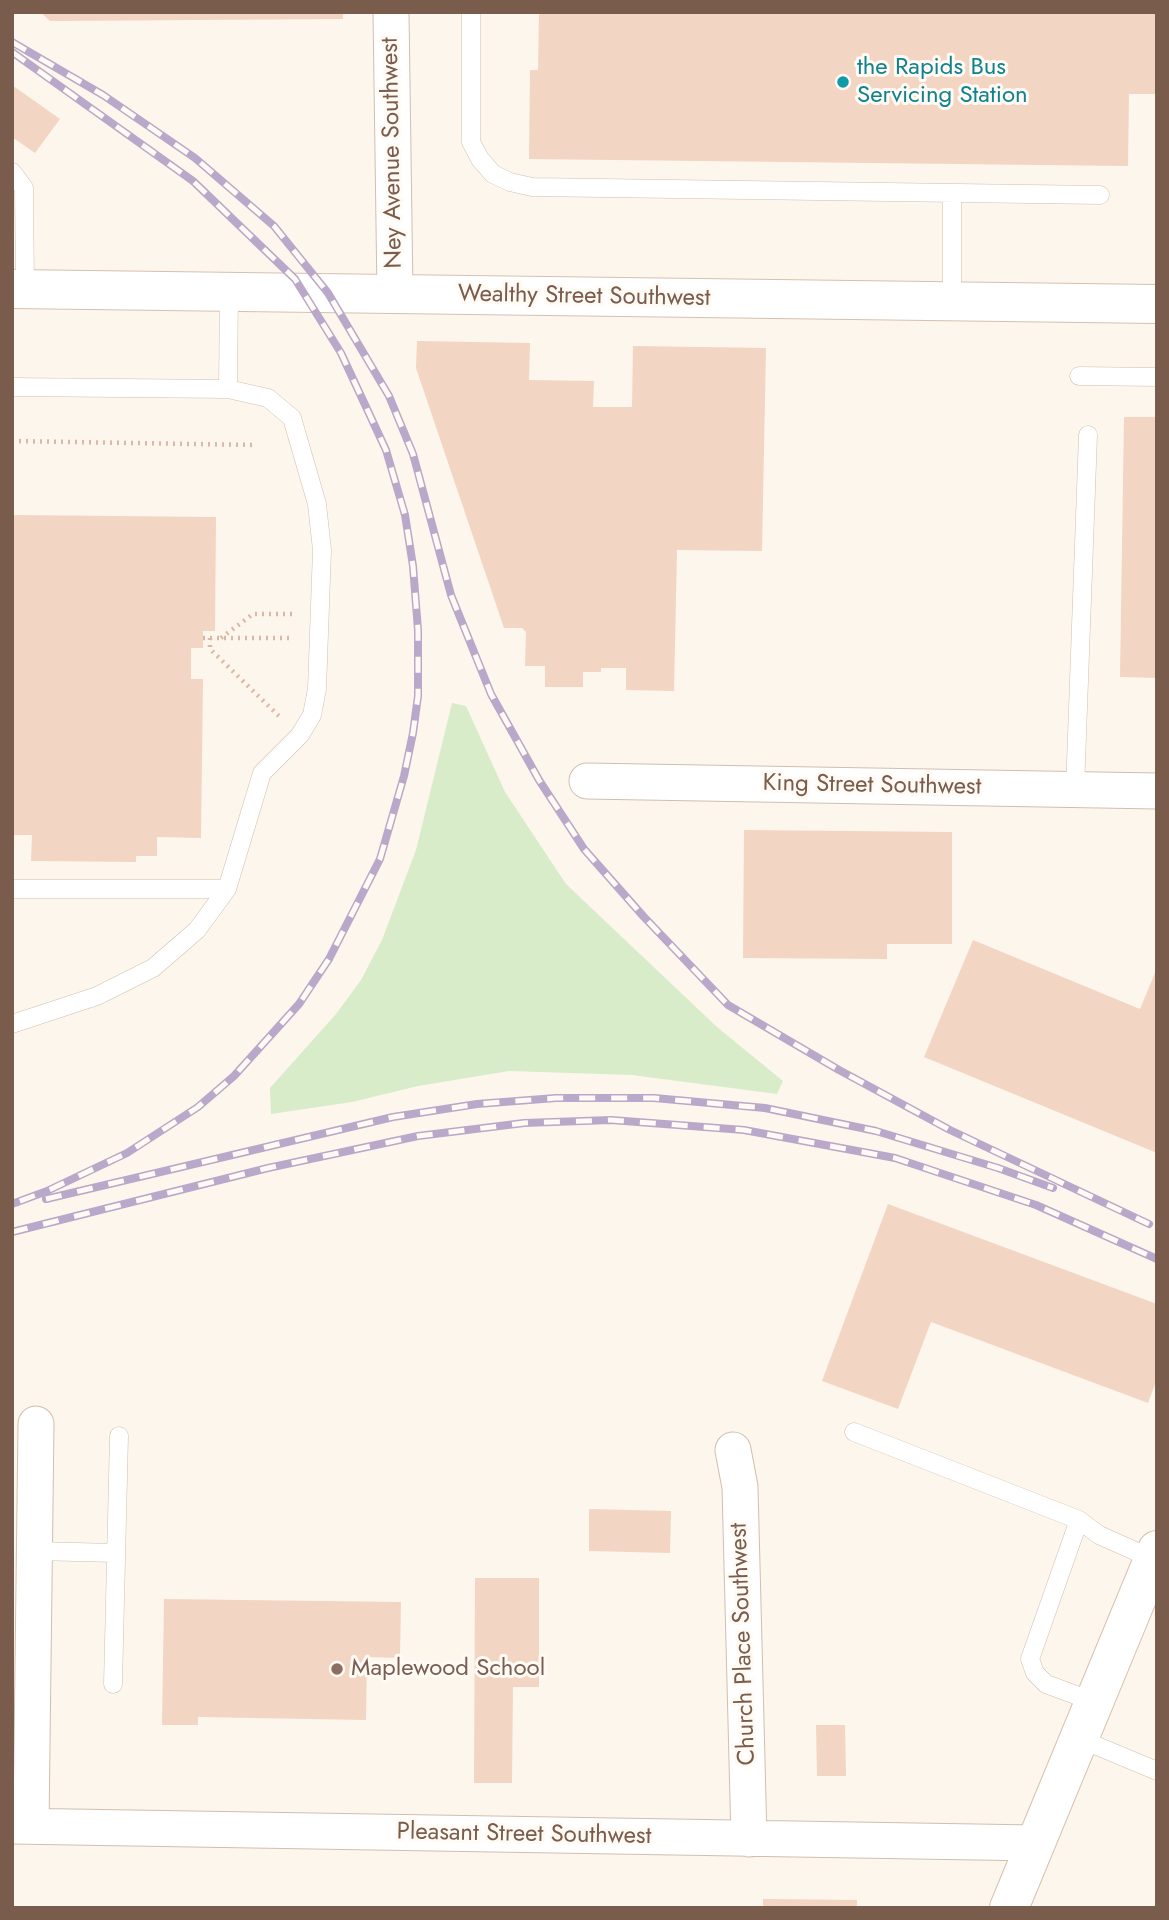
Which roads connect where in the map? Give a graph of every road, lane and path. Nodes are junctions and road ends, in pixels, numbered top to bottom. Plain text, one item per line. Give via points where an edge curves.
1 (391, 12) edge
2 (471, 12) edge
3 (12, 172) edge
4 (951, 194) junction
5 (1100, 195) dead end
6 (19, 289) edge
7 (229, 291) junction
8 (396, 294) junction
9 (951, 302) junction
10 (1157, 304) edge
11 (1079, 376) dead end
12 (1157, 377) edge
13 (12, 387) edge
14 (228, 390) junction
15 (1088, 435) dead end
16 (12, 441) edge
17 (254, 444) dead end
18 (321, 613) junction
19 (203, 638) dead end
20 (210, 638) junction
21 (220, 638) junction
22 (320, 638) junction
23 (300, 735) junction
24 (587, 781) dead end
25 (1075, 790) junction
26 (1157, 791) edge
27 (12, 889) edge
28 (227, 889) junction
29 (12, 1024) edge
30 (36, 1424) dead end
31 (853, 1432) dead end
32 (119, 1436) dead end
33 (733, 1450) dead end
34 (1079, 1520) junction
35 (35, 1552) junction
36 (116, 1553) junction
37 (1155, 1555) edge
38 (113, 1684) dead end
39 (1092, 1701) junction
40 (1077, 1738) junction
41 (1157, 1771) edge
42 (22, 1826) edge
43 (749, 1839) junction
44 (1036, 1843) junction
45 (1009, 1908) edge

1 - 8 street, Ney Avenue Southwest
2 - 4 lane via 471,142 494,174 510,182 532,187
3 - 6 lane via 24,188
4 - 5 lane
4 - 9 lane
6 - 7 main road, Wealthy Street Southwest
7 - 8 main road, Wealthy Street Southwest
7 - 14 lane
8 - 9 main road, Wealthy Street Southwest
9 - 10 main road, Wealthy Street Southwest
11 - 12 lane
13 - 14 lane
14 - 18 lane via 268,398 292,418 317,504
15 - 25 lane
16 - 17 path
18 - 21 path via 253,614
18 - 22 lane
19 - 20 path
20 - 21 path
20 - 23 path via 210,649
21 - 22 path
22 - 23 lane via 312,715
23 - 28 lane via 262,773
24 - 25 street, King Street Southwest
25 - 26 street, King Street Southwest
27 - 28 lane
28 - 29 lane via 197,930 153,968 97,996
30 - 35 street
31 - 34 lane
32 - 36 lane
33 - 43 street, Church Place Southwest via 740,1487
34 - 37 lane via 1099,1535
34 - 39 lane via 1030,1659 1046,1684
35 - 36 lane
35 - 42 street
36 - 38 lane
37 - 39 main road
39 - 40 main road
40 - 41 lane
40 - 44 main road
42 - 43 street, Pleasant Street Southwest
43 - 44 street, Pleasant Street Southwest
44 - 45 main road

